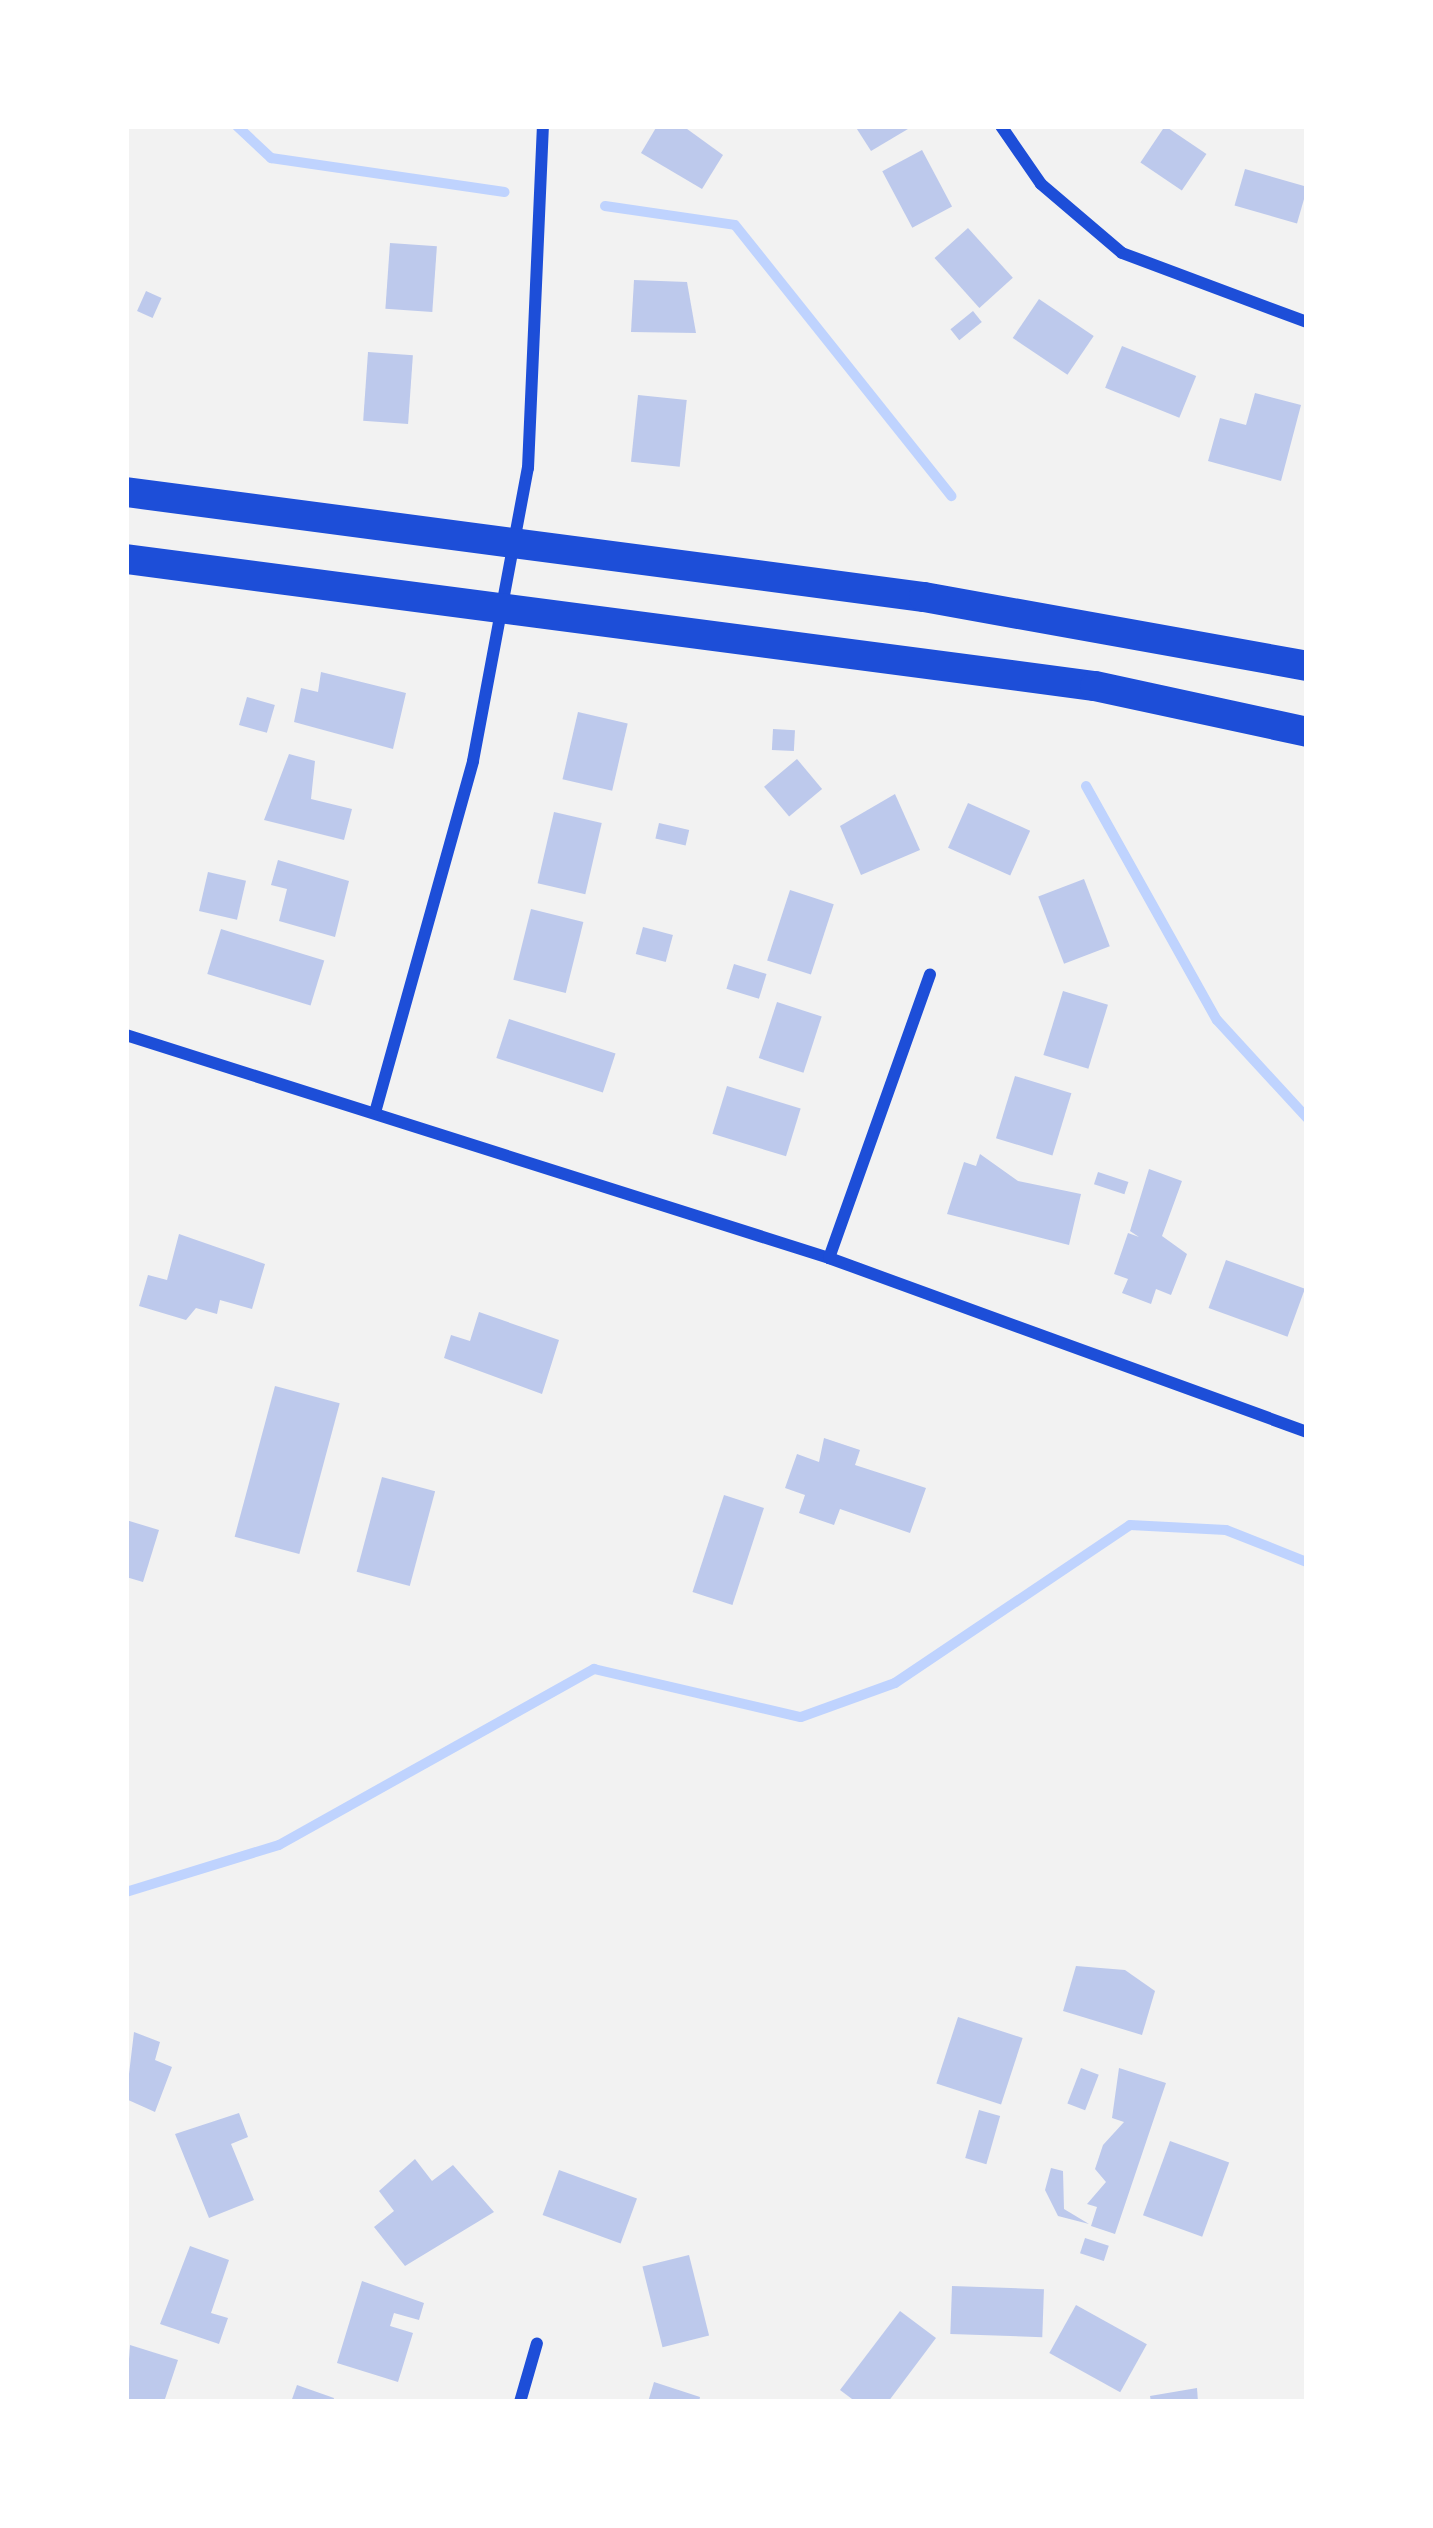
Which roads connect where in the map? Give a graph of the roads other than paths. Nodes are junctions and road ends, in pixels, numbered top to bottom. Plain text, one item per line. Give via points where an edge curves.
1 (543, 126) edge
2 (1001, 126) edge
3 (1307, 322) edge
4 (126, 492) edge
5 (515, 542) junction
6 (126, 559) edge
7 (504, 607) junction
8 (1307, 666) edge
9 (1307, 732) edge
10 (930, 974) dead end
11 (126, 1035) edge
12 (376, 1108) junction
13 (829, 1258) junction
14 (1307, 1432) edge
15 (537, 2344) dead end
16 (520, 2402) edge

1 - 5 street via 536,365
2 - 3 street via 1041,184 1122,254
4 - 5 main road
5 - 7 street
5 - 8 main road via 924,597
6 - 7 main road
7 - 9 main road via 1095,686
7 - 12 street
10 - 13 street
11 - 12 street
12 - 13 street
13 - 14 street
15 - 16 street

